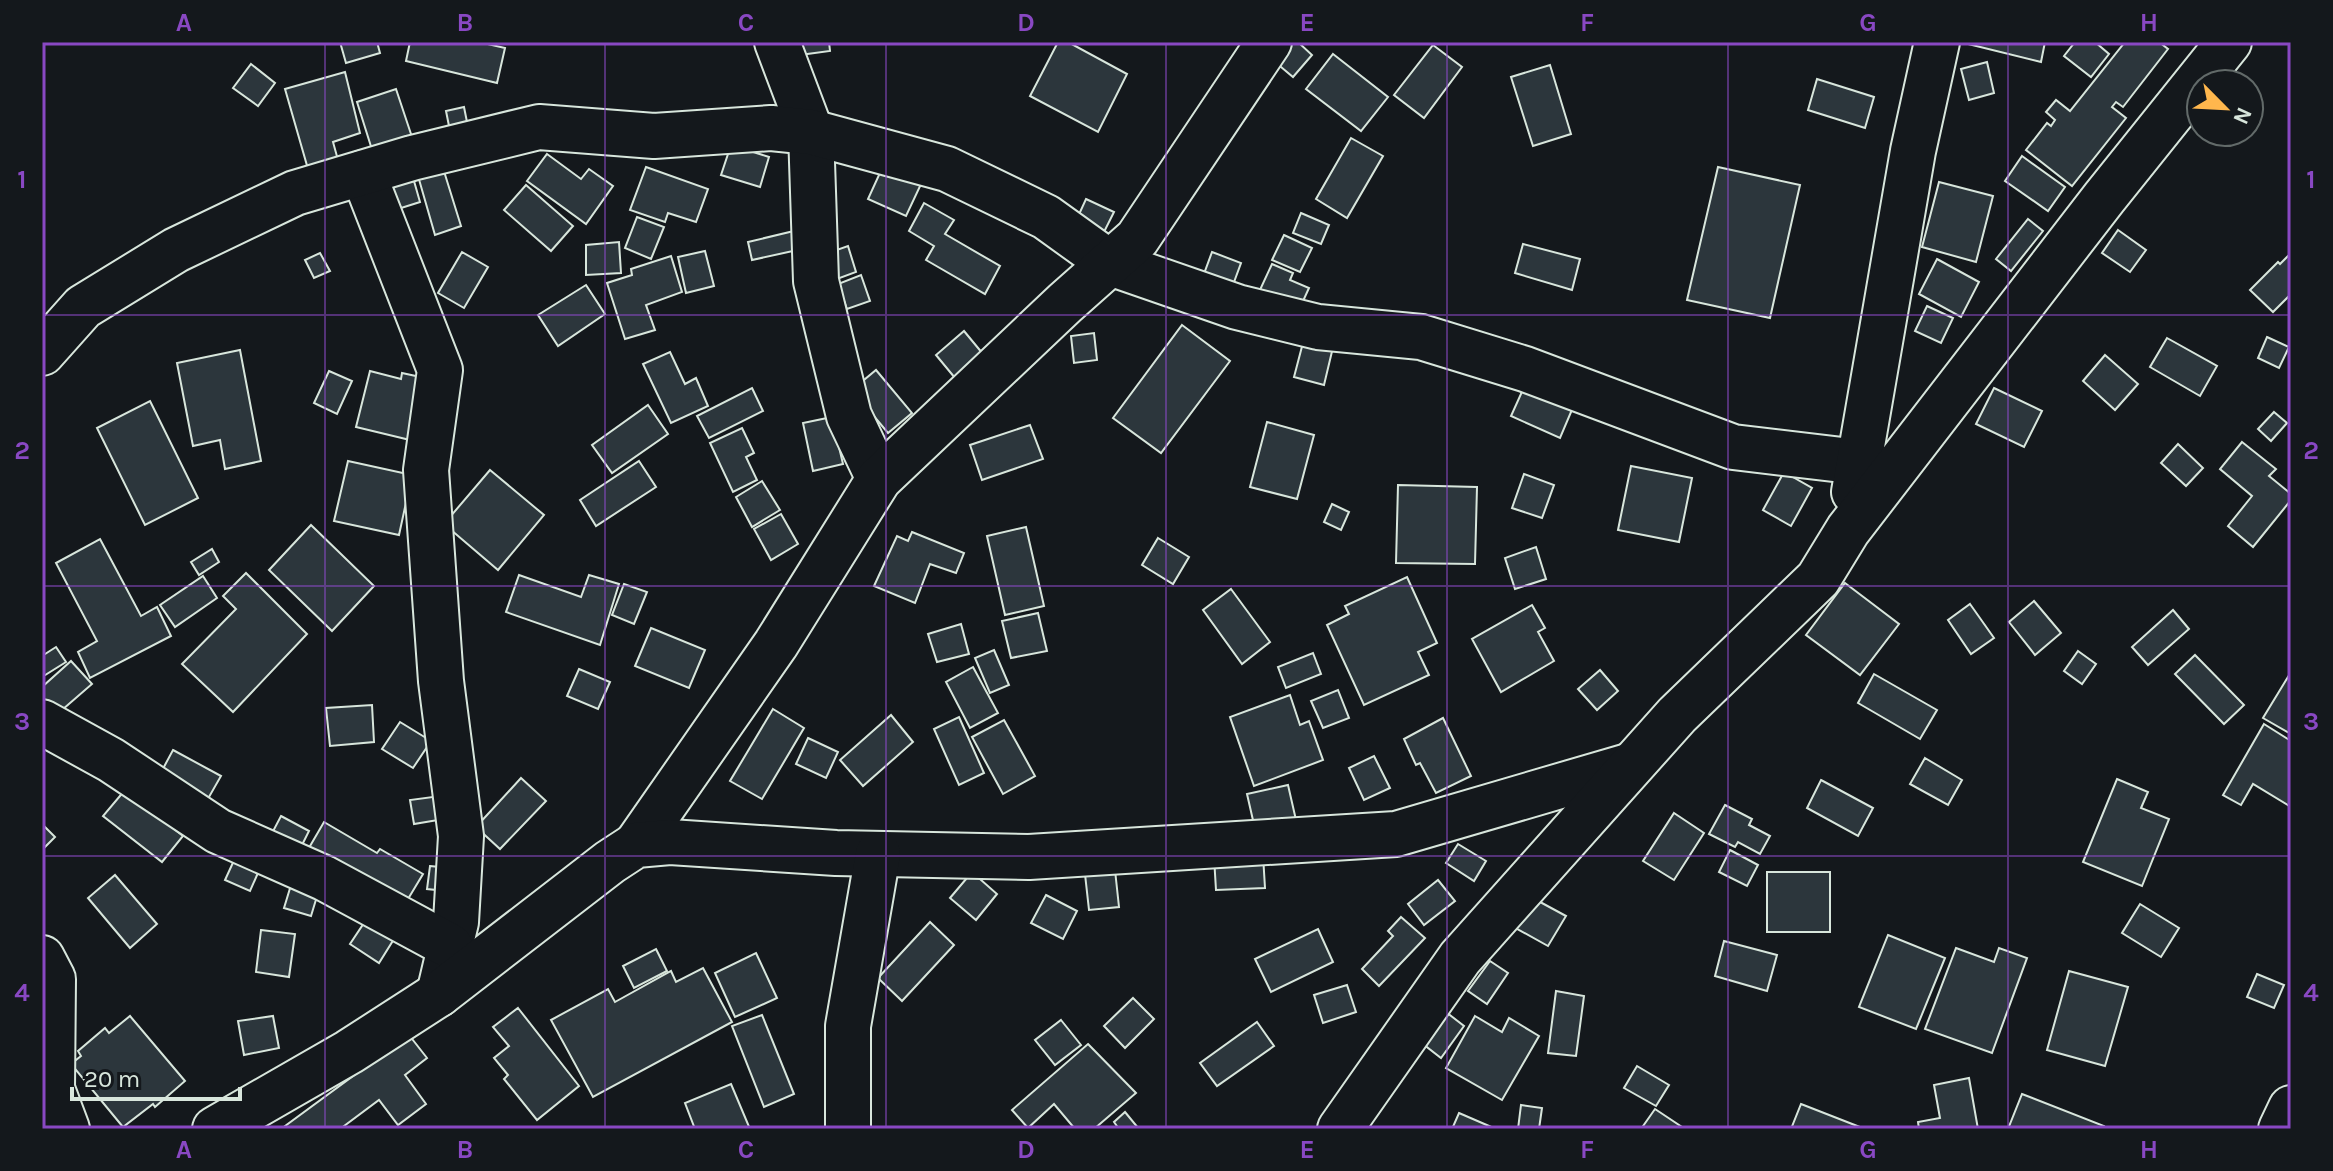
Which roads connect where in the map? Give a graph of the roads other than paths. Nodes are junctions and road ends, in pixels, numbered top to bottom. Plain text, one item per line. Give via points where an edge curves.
1 (777, 42) edge
2 (1269, 42) edge
3 (1937, 42) edge
4 (2229, 42) edge
5 (811, 132) junction
6 (363, 173) junction
7 (1110, 263) junction
8 (42, 353) edge
9 (1859, 462) junction
10 (879, 479) junction
11 (1848, 530) junction
12 (42, 722) edge
13 (1628, 766) junction
14 (636, 845) junction
15 (878, 854) junction
16 (450, 946) junction
17 (42, 958) edge
18 (439, 994) junction
19 (2291, 1108) edge
20 (67, 1129) edge
21 (215, 1129) edge
22 (848, 1129) edge
23 (1340, 1129) edge
24 (2281, 1129) edge

1 - 5 street
2 - 7 street via 1137,239
3 - 9 street
4 - 11 street
5 - 6 street via 771,128 654,136 539,127
5 - 7 street via 947,169 1046,217
5 - 10 street via 816,281 849,416
6 - 8 street via 295,193 176,250 83,307
6 - 16 street via 440,370 426,470 441,681 461,836
7 - 9 street via 1237,307 1318,327 1421,337 1525,369 1733,447
7 - 10 street
9 - 11 street
10 - 14 street via 776,644
11 - 13 street via 1818,579
12 - 16 street via 111,760 218,831 324,878
13 - 15 street via 1396,834 1029,857
13 - 23 street via 1460,958
14 - 15 street via 670,842
14 - 18 street
15 - 22 street via 848,1026
16 - 18 street
17 - 20 street via 53,979 52,1089
18 - 21 street
19 - 24 street

